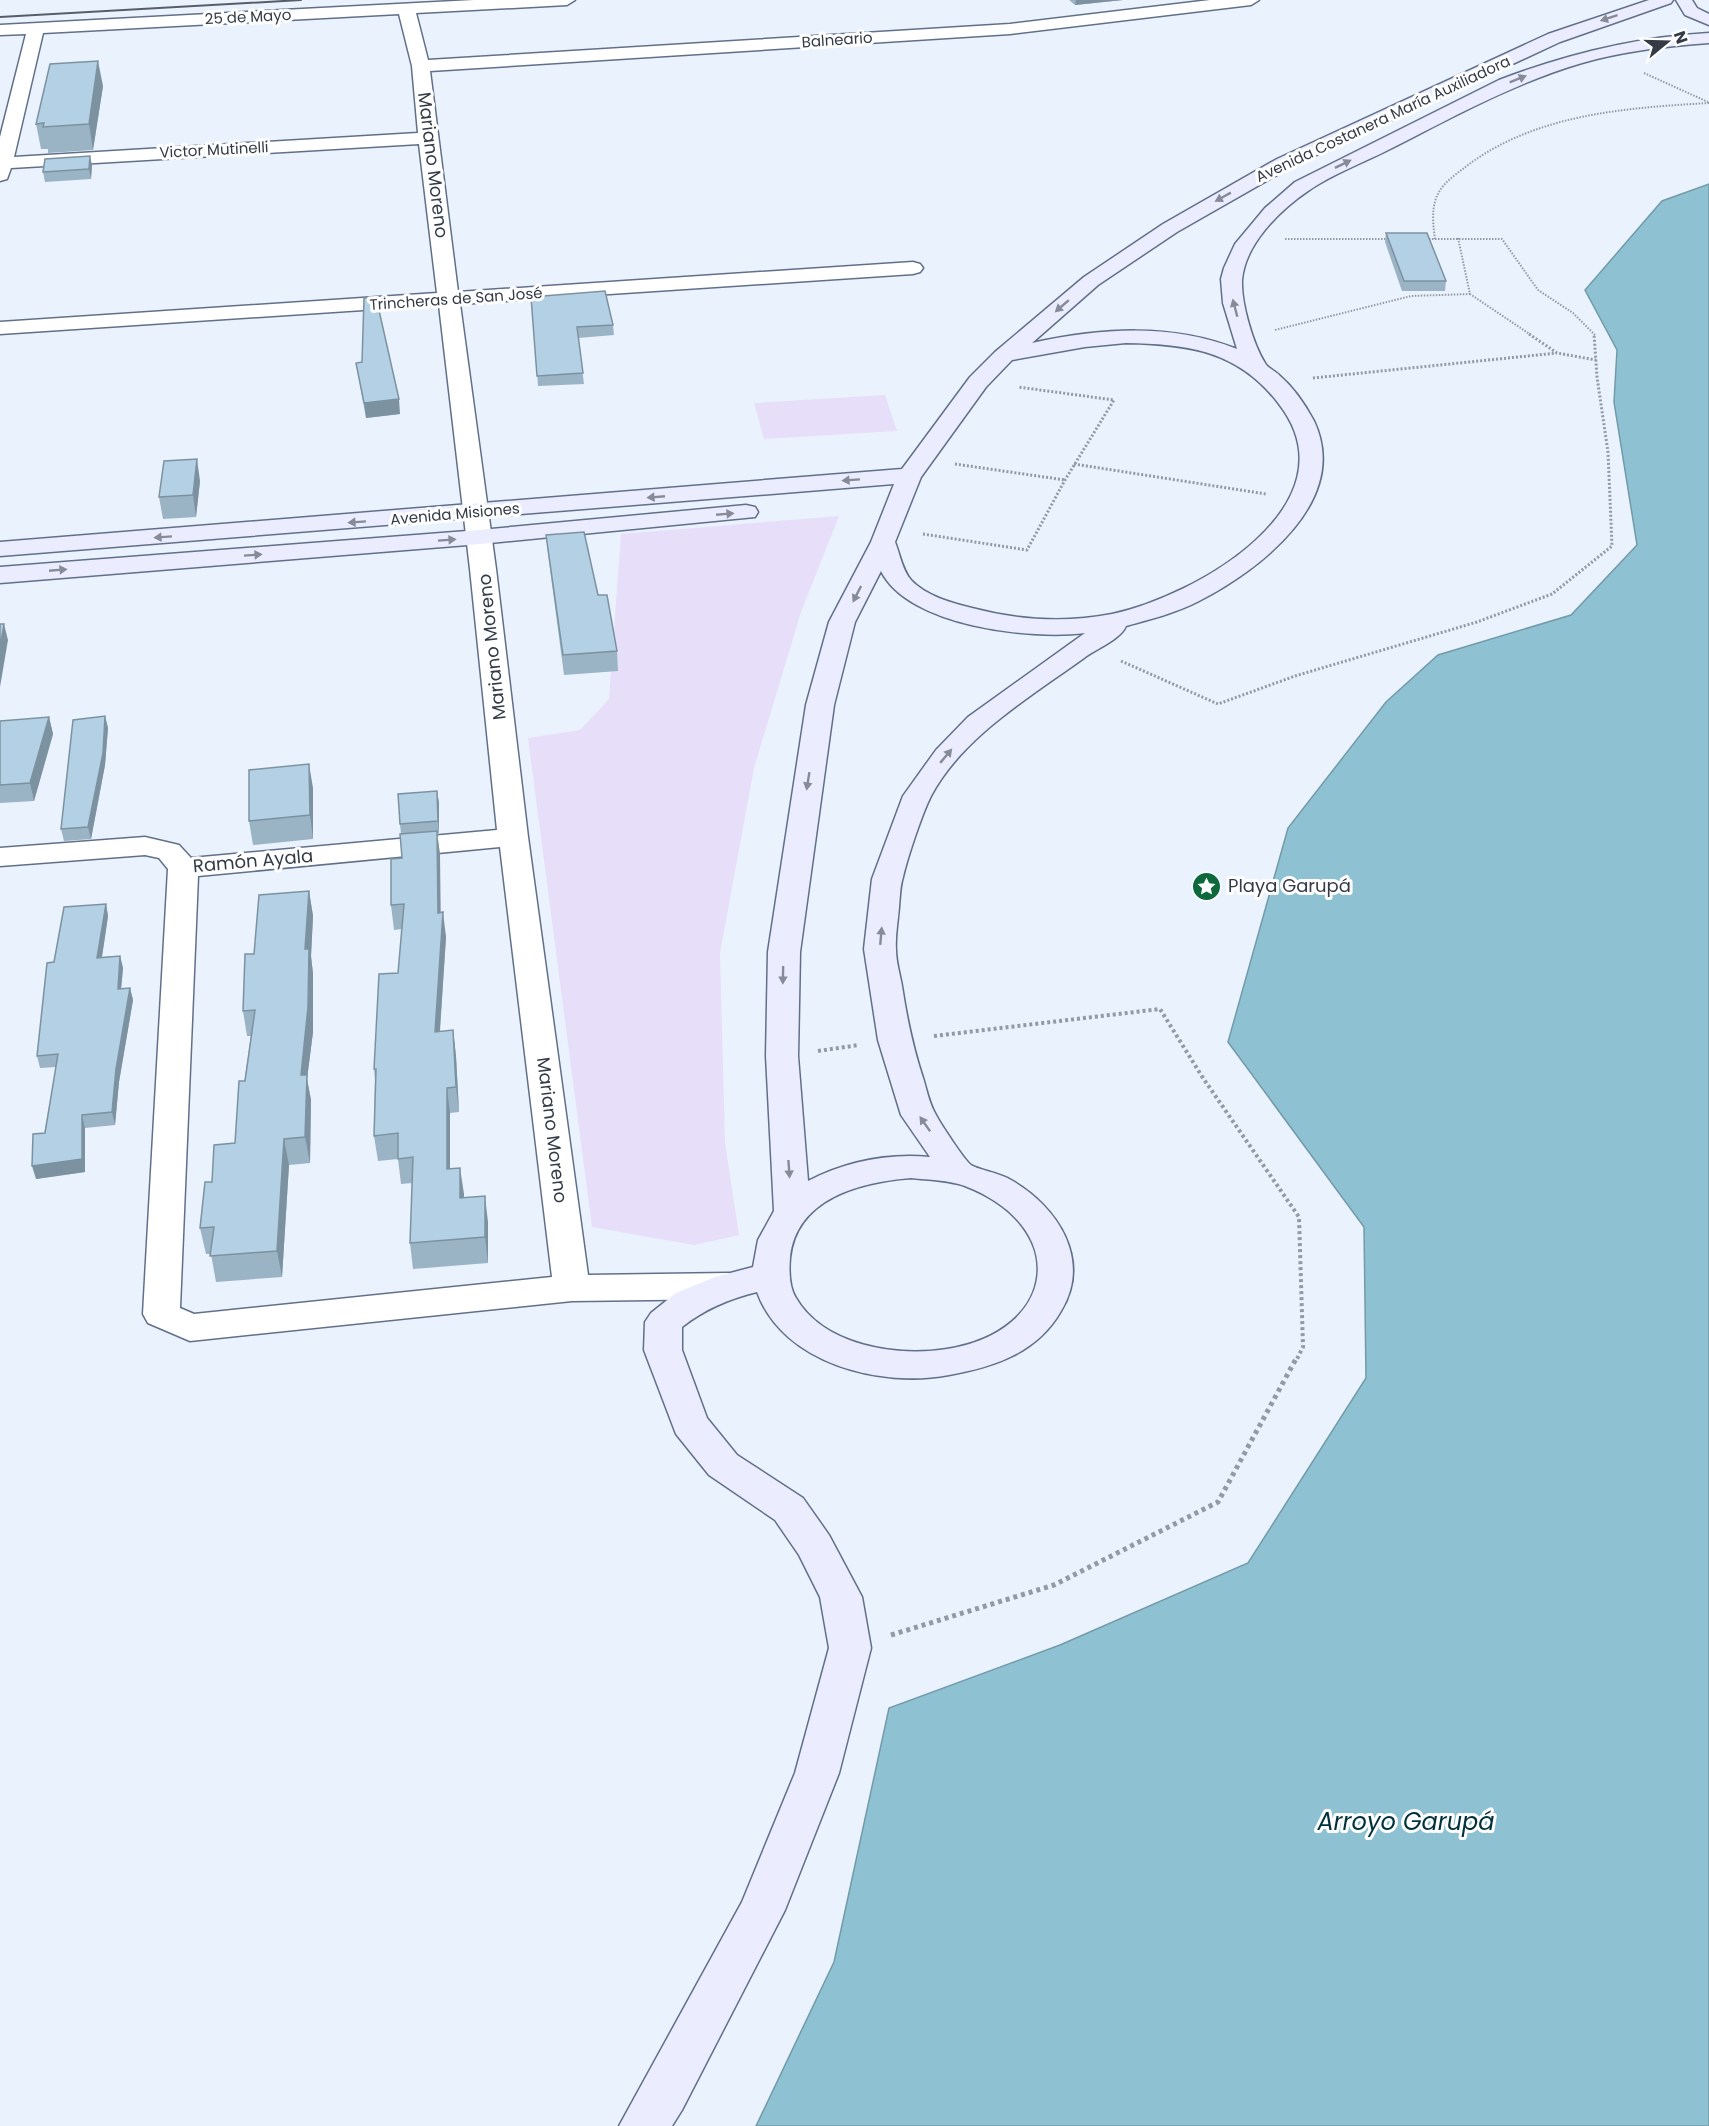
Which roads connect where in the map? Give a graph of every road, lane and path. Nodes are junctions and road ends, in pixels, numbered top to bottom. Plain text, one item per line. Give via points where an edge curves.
1 (567, 0) edge
2 (1251, 0) edge
3 (1665, 0) edge
4 (1684, 0) edge
5 (1140, 6) edge
6 (406, 8) junction
7 (1709, 20) edge
8 (36, 28) junction
9 (0, 30) edge
10 (1709, 38) edge
11 (421, 66) junction
12 (1709, 103) edge
13 (428, 138) junction
14 (1, 167) edge
15 (1423, 238) edge
16 (1435, 238) junction
17 (1458, 238) junction
18 (1249, 239) junction
19 (1400, 239) edge
20 (913, 268) dead end
21 (1470, 294) junction
22 (450, 299) junction
23 (0, 328) edge
24 (1244, 338) junction
25 (1557, 353) junction
26 (1003, 357) junction
27 (1596, 360) junction
28 (1254, 363) junction
29 (978, 382) junction
30 (1276, 382) junction
31 (1074, 464) junction
32 (911, 478) junction
33 (1065, 480) junction
34 (1302, 500) junction
35 (478, 525) junction
36 (885, 535) junction
37 (0, 549) edge
38 (0, 575) edge
39 (1127, 620) junction
40 (1084, 645) junction
41 (513, 837) junction
42 (0, 857) edge
43 (183, 867) junction
44 (894, 1040) junction
45 (782, 1056) junction
46 (958, 1172) junction
47 (792, 1210) junction
48 (770, 1276) junction
49 (728, 1286) junction
50 (572, 1288) junction
51 (850, 1648) junction
52 (644, 2126) edge

1 - 6 street, 25 de Mayo
2 - 5 street, Balneario
3 -> 26 main road, Avenida Costanera María Auxiliadora via 1554,38 1284,163 1170,228 1091,281
4 - 7 main road via 1691,10
5 - 11 street, Balneario via 1010,29
6 - 8 street, 25 de Mayo
6 - 11 street, Mariano Moreno
8 - 9 street, 25 de Mayo
8 - 14 street
18 -> 10 main road, Avenida Costanera María Auxiliadora via 1281,202 1302,186 1505,84 1599,53
11 - 13 street, Mariano Moreno
12 - 16 path via 1644,107 1589,116 1515,136 1470,162 1438,192
13 - 14 street, Victor Mutinelli
13 - 22 street, Mariano Moreno
15 - 16 path
16 - 17 path
17 - 21 path
17 - 27 path via 1502,239 1538,290 1573,313 1595,335
18 - 19 path
24 -> 18 main road, Avenida Costanera María Auxiliadora via 1233,297 1233,270
20 - 22 street, Trincheras de San José
21 - 24 path via 1411,296
21 - 25 path
22 - 23 street, Trincheras de San José
22 - 35 street, Mariano Moreno
24 - 28 main road, Avenida Costanera María Auxiliadora
25 - 27 path
25 - 30 path
26 - 28 main road via 1082,339 1142,335 1183,339
26 - 29 main road, Avenida Costanera María Auxiliadora
27 - 40 path via 1608,452 1612,546 1552,594 1477,622 1294,676 1218,704
28 - 30 main road
29 - 31 path via 1114,400
29 - 32 main road, Avenida Costanera María Auxiliadora
30 - 34 main road via 1287,393 1307,429 1313,459
31 - 33 path
31 - 34 path
32 - 33 path
32 - 35 main road, Avenida Misiones
32 - 36 main road, Avenida Costanera María Auxiliadora
33 - 36 path via 1027,550
34 - 39 main road via 1248,560 1184,597
35 -> 37 main road, Avenida Misiones
38 -> 35 main road, Avenida Misiones
35 - 41 street, Mariano Moreno
36 - 39 main road via 891,567 903,586 929,602 960,613 1007,624 1058,628
36 -> 45 main road via 842,622 820,705 784,952
39 - 40 main road
44 -> 40 main road via 881,937 887,879 917,796 946,756 978,723
41 - 43 street, Ramón Ayala
41 - 50 street, Mariano Moreno
42 - 43 street, Ramón Ayala via 145,846 169,851
43 - 50 street via 161,1314 190,1328
44 - 45 path
46 -> 44 main road via 918,1115
44 - 51 path via 1160,1009 1299,1218 1303,1347 1218,1502 1054,1585
45 -> 47 main road
46 - 47 main road via 911,1167 866,1172 824,1187
46 - 48 main road via 998,1187 1030,1209 1051,1238 1058,1270 1050,1302 1026,1331 990,1353 945,1364 896,1366 850,1355 810,1335 783,1307
47 - 48 main road via 773,1241
48 - 49 main road
49 - 50 street
49 - 51 main road via 689,1302 664,1322 663,1350 670,1371 690,1424 723,1465 789,1509 815,1546 841,1597
51 - 52 main road via 817,1773 762,1910

